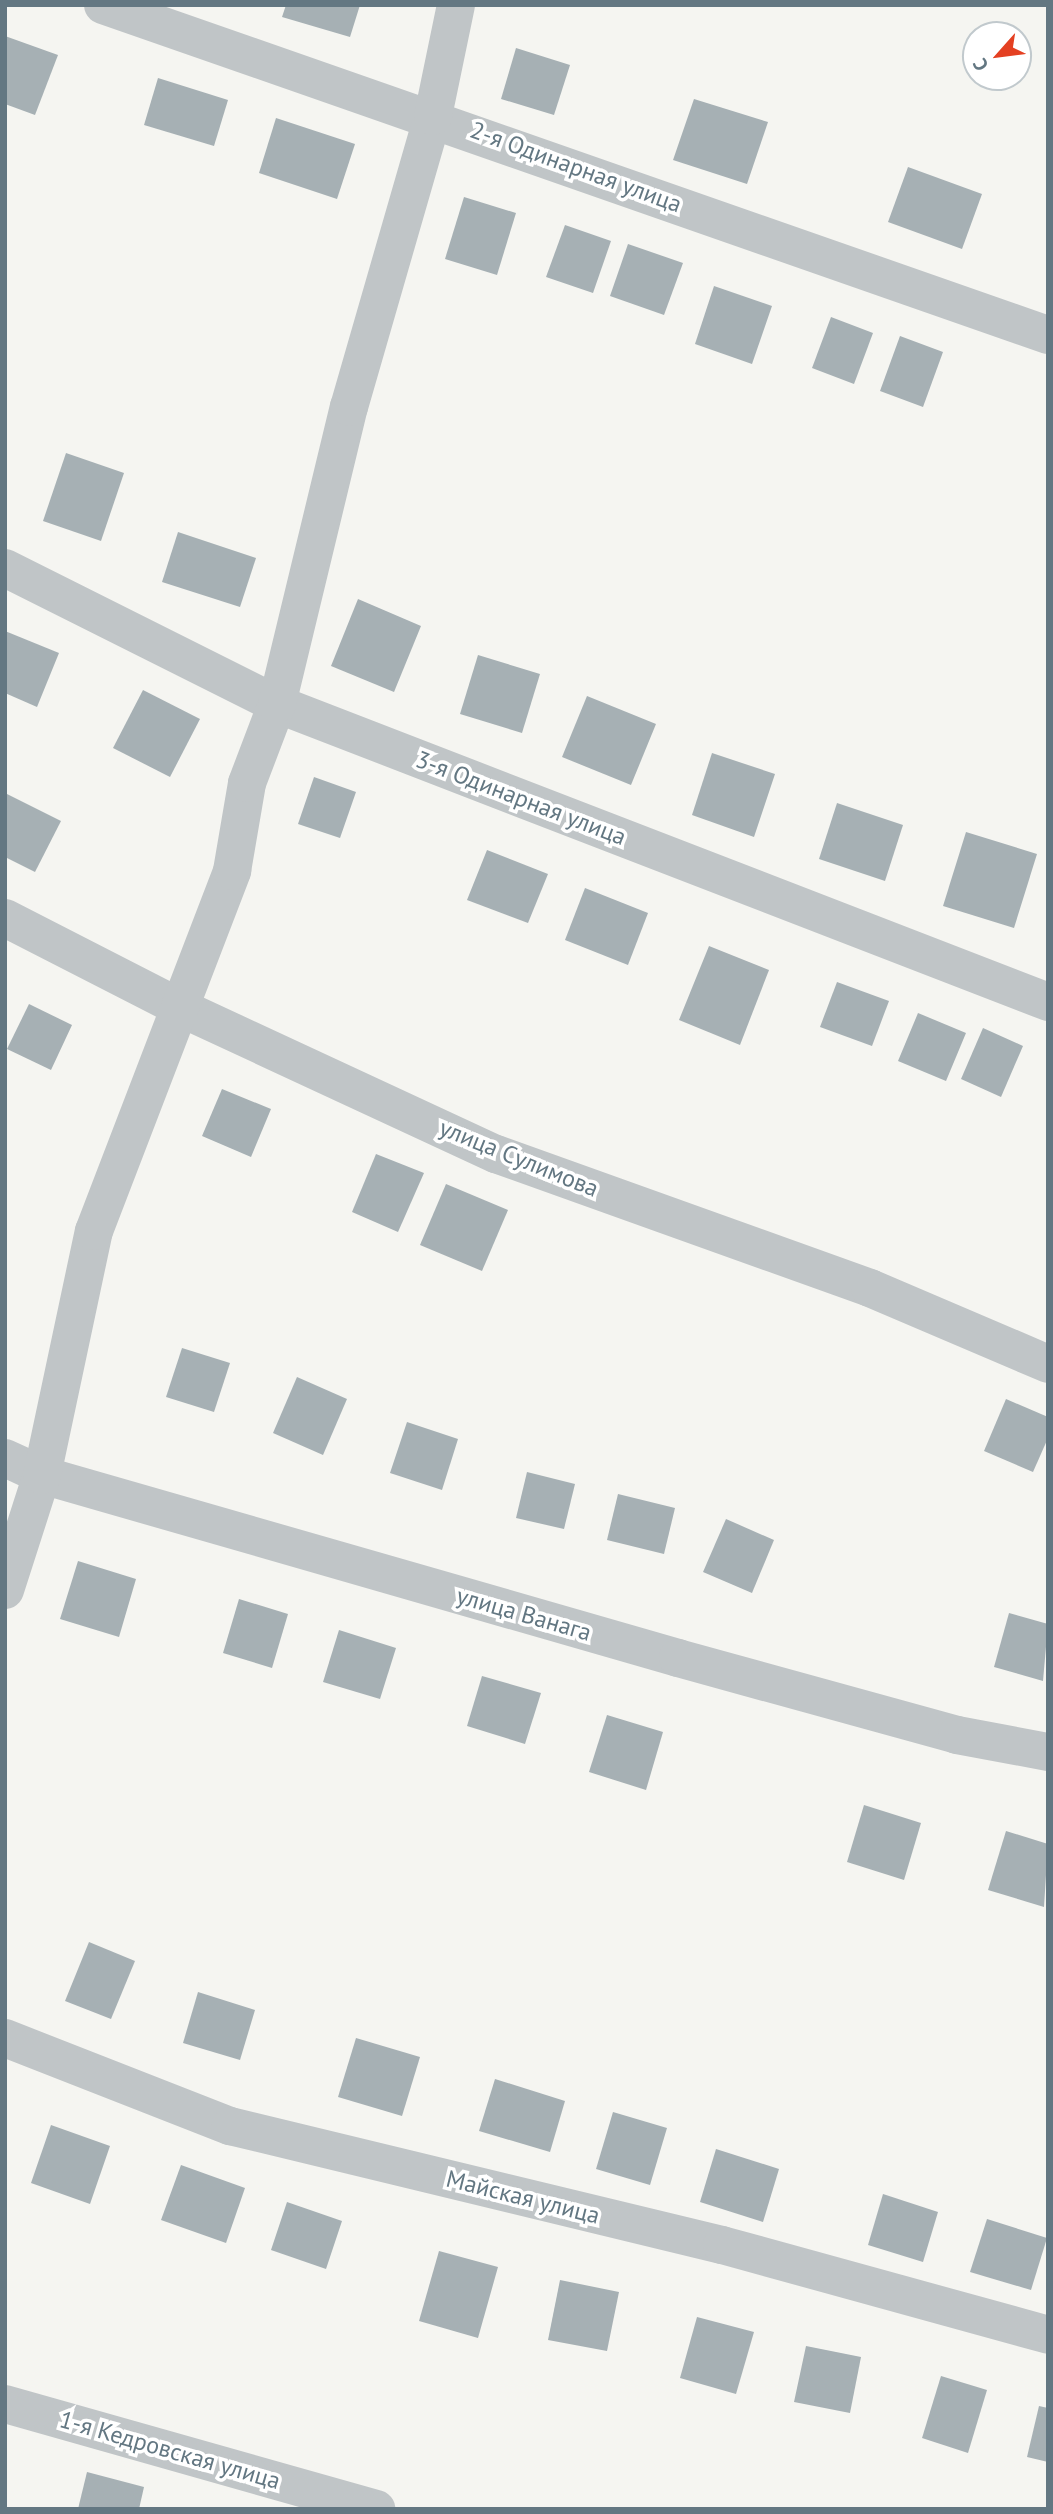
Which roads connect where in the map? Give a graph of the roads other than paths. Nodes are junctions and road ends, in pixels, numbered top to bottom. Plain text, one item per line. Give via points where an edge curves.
1 (103, 5) edge
2 (456, 5) edge
3 (433, 116) junction
4 (1048, 335) edge
5 (5, 568) edge
6 (277, 704) junction
7 (5, 918) edge
8 (1048, 1002) edge
9 (183, 1009) junction
10 (1048, 1364) edge
11 (5, 1458) edge
12 (42, 1475) junction
13 (5, 1590) edge
14 (1048, 1752) edge
15 (5, 2038) edge
16 (1048, 2335) edge
17 (5, 2404) edge
18 (376, 2509) edge

1 - 3 street, 2-я Одинарная улица
2 - 3 street
3 - 4 street, 2-я Одинарная улица
3 - 6 street via 349,407
5 - 6 street, 3-я Одинарная улица
6 - 8 street, 3-я Одинарная улица
6 - 9 street via 247,783 232,872
7 - 9 street, улица Сулимова
9 - 10 street, улица Сулимова via 496,1154 870,1289
9 - 12 street via 94,1231
11 - 12 street, улица Ванага
12 - 13 street
12 - 14 street, улица Ванага via 957,1735
15 - 16 street, Майская улица via 230,2126 722,2245
17 - 18 street, 1-я Кедровская улица

